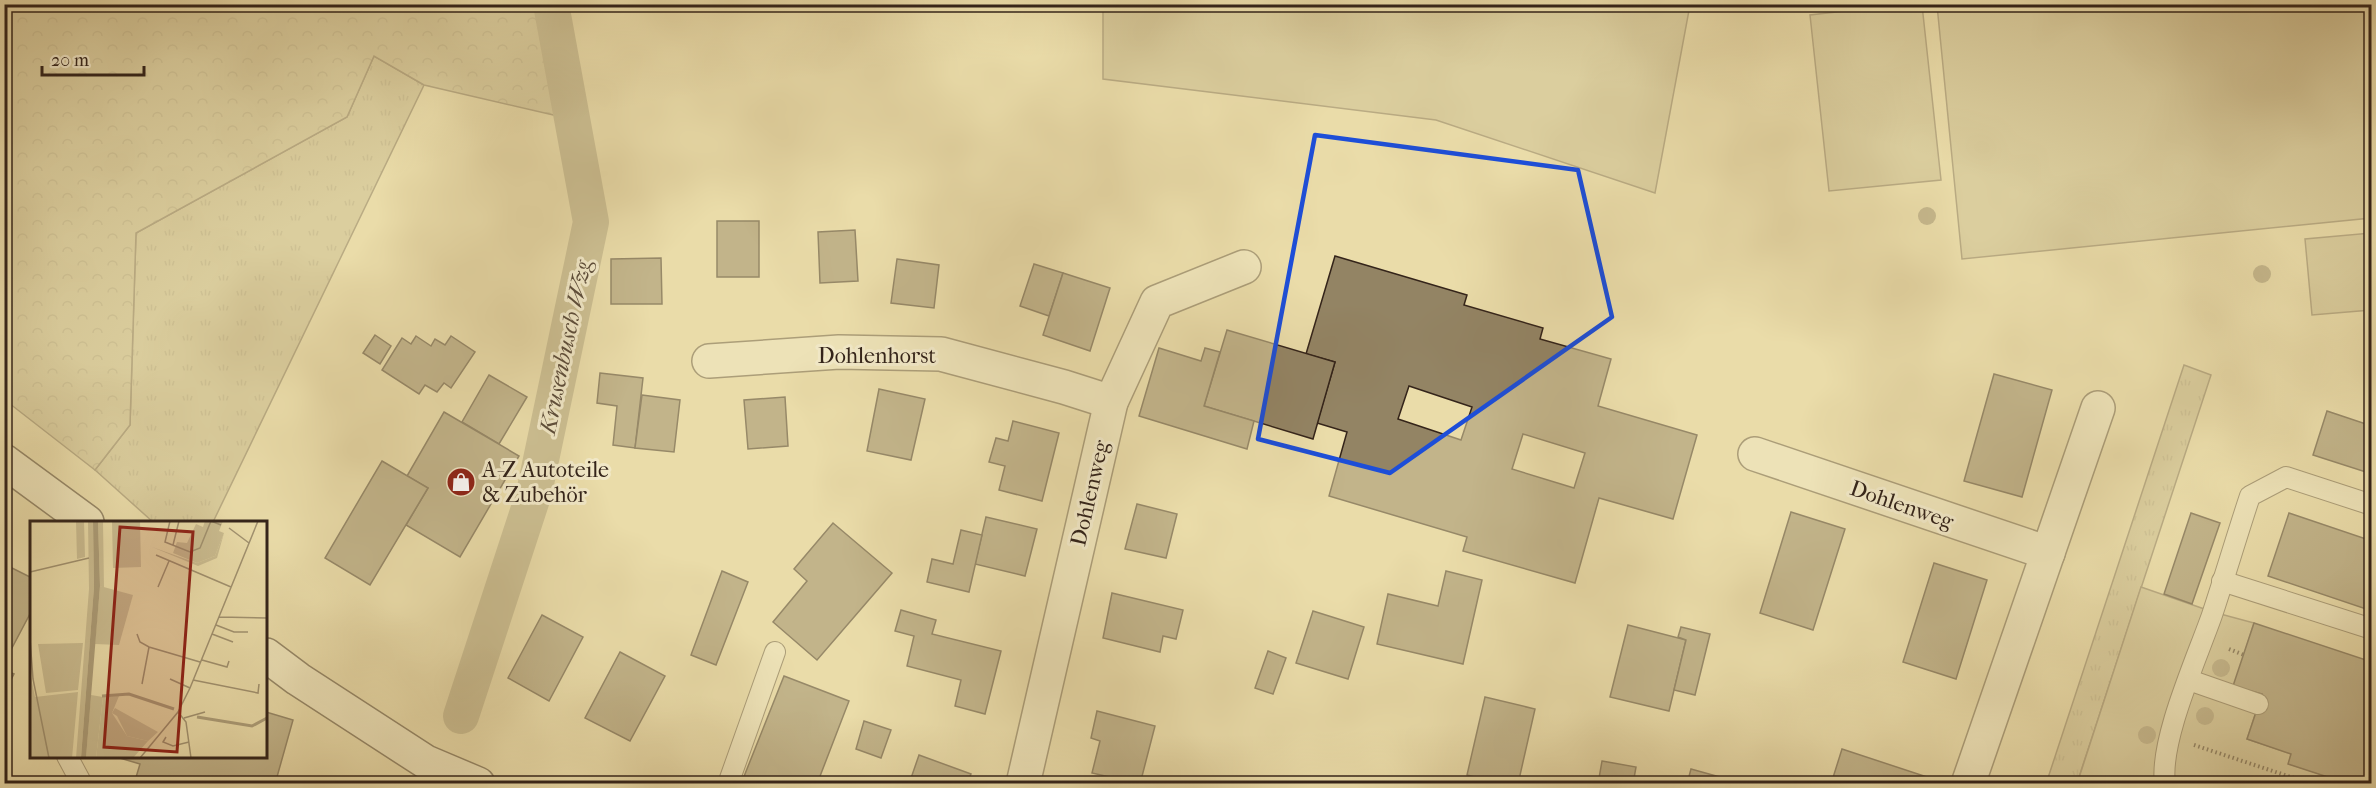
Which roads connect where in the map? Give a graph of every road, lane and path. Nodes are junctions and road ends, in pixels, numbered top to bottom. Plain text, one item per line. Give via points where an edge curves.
1 (1244, 267) dead end
2 (709, 361) dead end
3 (1110, 402) junction
4 (2098, 408) dead end
5 (1755, 454) dead end
6 (4, 461) edge
7 (2372, 505) edge
8 (86, 521) edge
9 (2048, 553) junction
10 (2222, 581) junction
11 (2372, 629) edge
12 (775, 652) dead end
13 (267, 656) edge
14 (2189, 680) junction
15 (2258, 704) dead end
16 (2170, 737) junction
17 (68, 758) edge
18 (419, 773) edge
19 (82, 783) edge
20 (478, 783) edge
21 (728, 783) edge
22 (1023, 783) edge
23 (1968, 783) edge
24 (2165, 783) edge
25 (2312, 783) edge

1 - 3 street, Dohlenweg via 1157,302
2 - 3 street, Dohlenhorst via 839,352 941,354
3 - 22 street, Dohlenweg
4 - 9 street
5 - 9 street, Dohlenweg
6 - 8 street
7 - 10 lane via 2286,477 2250,496
9 - 23 street
10 - 11 lane
10 - 14 lane
12 - 21 lane
13 - 18 street
14 - 15 lane
14 - 16 lane
16 - 24 lane via 2163,772
16 - 25 path
17 - 19 lane
18 - 20 street

